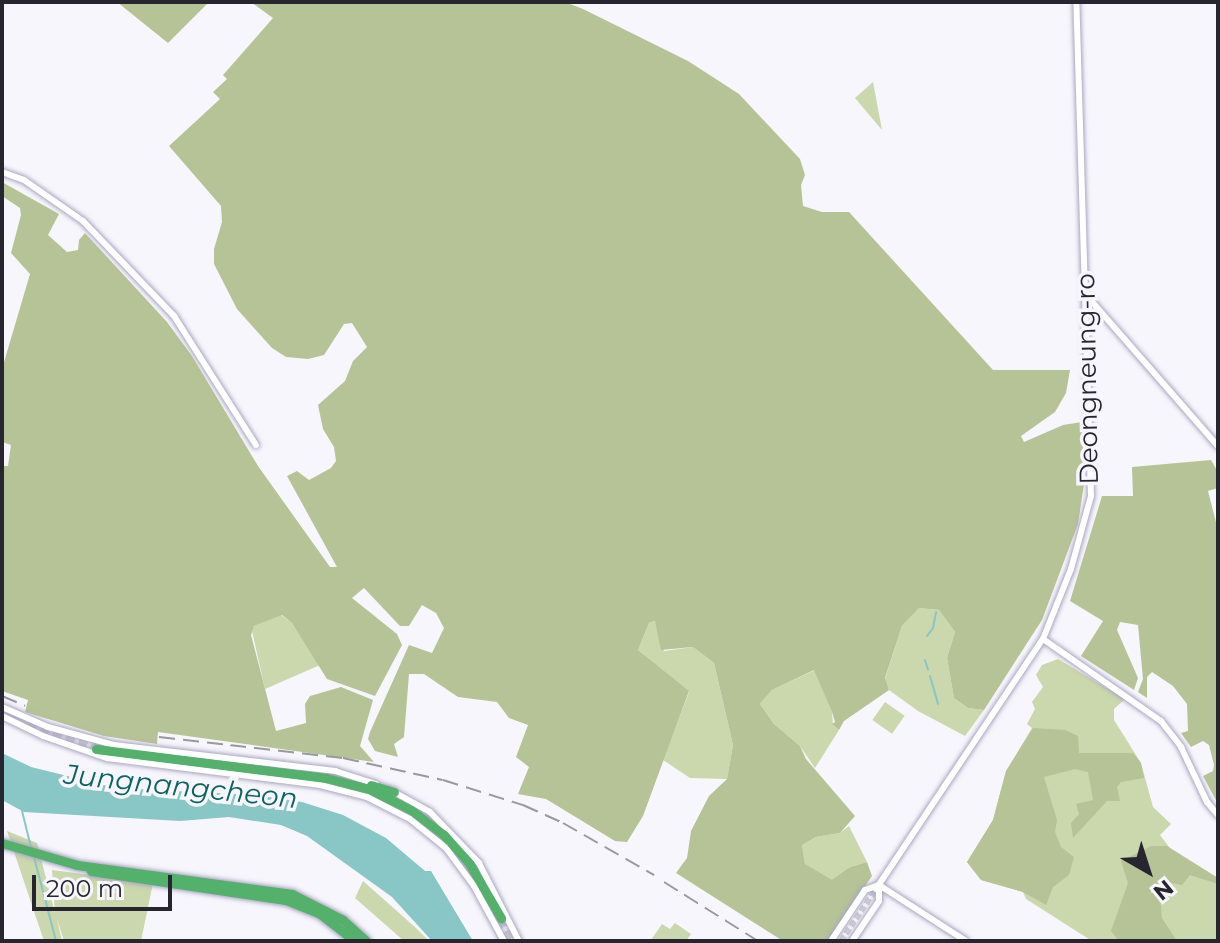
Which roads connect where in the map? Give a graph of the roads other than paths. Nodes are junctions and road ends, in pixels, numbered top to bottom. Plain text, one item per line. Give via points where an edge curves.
1 (1076, 2) edge
2 (2, 172) edge
3 (1087, 296) junction
4 (1101, 313) junction
5 (1088, 319) junction
6 (256, 445) dead end
7 (1218, 446) edge
8 (1043, 639) junction
9 (2, 707) edge
10 (2, 716) edge
11 (96, 749) tunnel mouth
12 (298, 774) junction
13 (394, 792) junction
14 (1218, 815) edge
15 (5, 844) edge
16 (77, 865) junction
17 (878, 887) junction
18 (501, 918) tunnel mouth
19 (833, 939) edge
20 (355, 941) edge
21 (366, 941) edge
22 (504, 941) edge
23 (519, 941) edge
24 (852, 941) edge
25 (966, 941) edge

1 - 3 main road, Deongneung-ro
2 - 6 main road via 24,180 83,221 174,316
3 - 4 main road
3 - 5 main road, Deongneung-ro
4 - 5 main road
4 - 7 main road
5 - 8 main road, Deongneung-ro via 1091,496 1071,569
8 - 14 main road via 1161,721
8 - 17 main road, Deongneung-ro
9 - 13 main road via 91,740 335,771
10 - 22 main road via 107,758 320,785 367,797 410,819 446,848
11 - 12 highway
12 - 13 highway via 332,775
12 - 18 highway via 369,789 430,823 469,863
13 - 23 main road via 430,812 479,863
15 - 16 highway
16 - 20 highway via 103,875 286,900 320,914
16 - 21 highway via 292,894 343,920
17 - 19 main road via 865,890
17 - 24 main road via 879,901
17 - 25 main road

